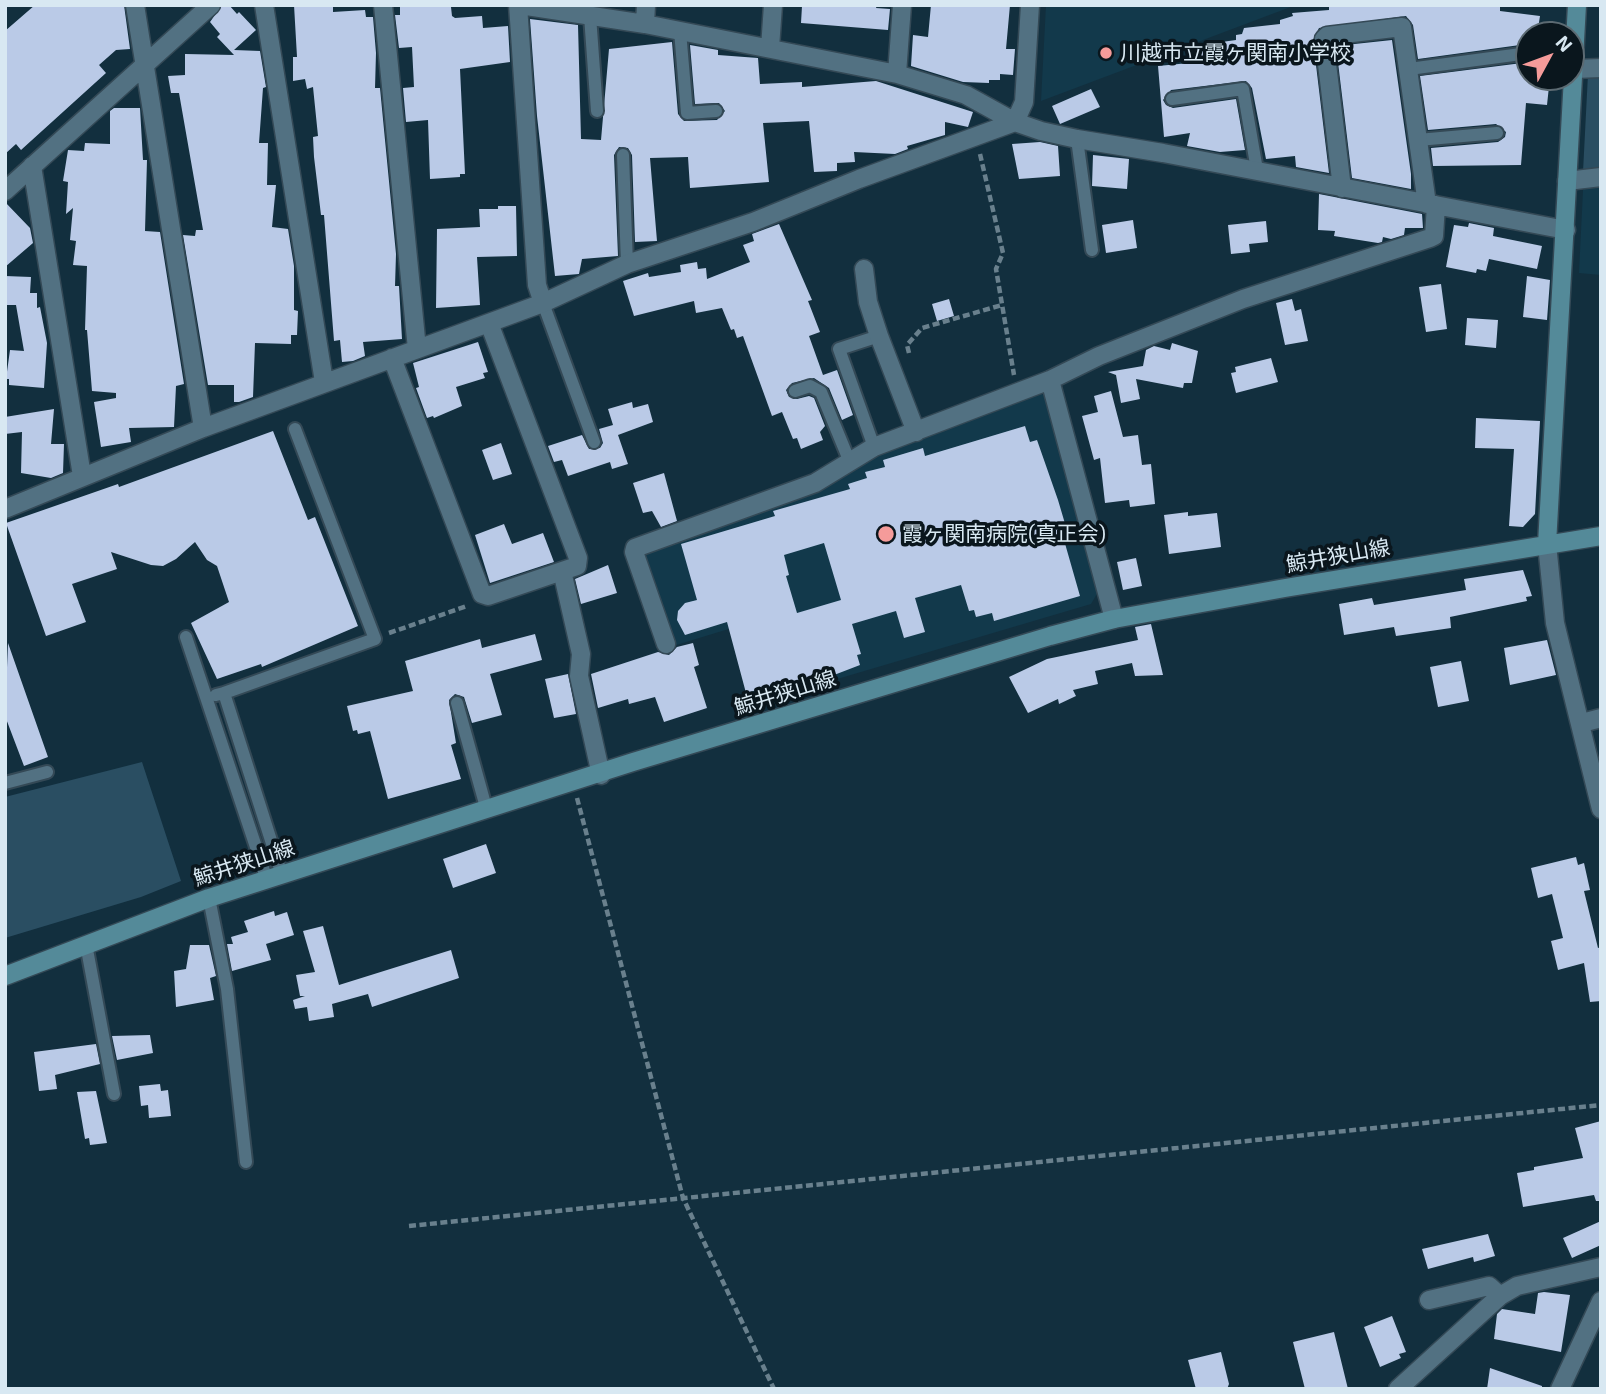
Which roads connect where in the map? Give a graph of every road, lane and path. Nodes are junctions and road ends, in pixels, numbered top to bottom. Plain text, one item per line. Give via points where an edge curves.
1 (135, 5) edge
2 (211, 5) edge
3 (264, 5) edge
4 (383, 5) edge
5 (519, 5) edge
6 (646, 5) edge
7 (773, 5) edge
8 (902, 5) edge
9 (1030, 5) edge
10 (590, 16) junction
11 (645, 24) junction
12 (680, 31) junction
13 (770, 48) junction
14 (1515, 55) edge
15 (144, 64) junction
16 (1409, 69) junction
17 (897, 74) junction
18 (1573, 91) edge
19 (1172, 99) dead end
20 (597, 111) dead end
21 (716, 111) dead end
22 (1015, 121) junction
23 (1497, 132) dead end
24 (976, 137) junction
25 (1077, 139) junction
26 (1418, 140) junction
27 (623, 155) dead end
28 (33, 166) junction
29 (1257, 170) junction
30 (1601, 177) edge
31 (1567, 181) junction
32 (1342, 188) junction
33 (5, 191) edge
34 (1432, 204) junction
35 (1566, 230) junction
36 (1092, 250) dead end
37 (626, 264) junction
38 (864, 269) dead end
39 (543, 303) junction
40 (1002, 305) junction
41 (489, 323) junction
42 (879, 336) junction
43 (417, 349) junction
44 (910, 357) dead end
45 (393, 358) junction
46 (1050, 380) junction
47 (324, 382) junction
48 (795, 391) dead end
49 (1018, 393) junction
50 (203, 428) junction
51 (295, 429) dead end
52 (916, 432) junction
53 (594, 442) dead end
54 (874, 447) junction
55 (849, 460) junction
56 (82, 476) junction
57 (5, 509) edge
58 (1601, 536) edge
59 (1547, 544) junction
60 (562, 571) junction
61 (485, 596) junction
62 (1114, 619) junction
63 (186, 636) dead end
64 (375, 639) junction
65 (666, 644) dead end
66 (224, 693) junction
67 (206, 699) junction
68 (457, 704) dead end
69 (1601, 718) edge
70 (1582, 723) junction
71 (47, 772) dead end
72 (601, 775) junction
73 (5, 783) edge
74 (573, 783) junction
75 (1601, 809) edge
76 (487, 811) junction
77 (274, 878) junction
78 (209, 898) junction
79 (86, 944) junction
80 (5, 976) edge
81 (114, 1094) dead end
82 (1601, 1105) edge
83 (246, 1162) dead end
84 (683, 1198) junction
85 (409, 1226) dead end
86 (1601, 1267) edge
87 (1500, 1296) junction
88 (1429, 1300) dead end
89 (1601, 1301) edge
90 (774, 1389) edge
91 (1398, 1389) edge
92 (1560, 1389) edge

1 - 15 street
2 - 15 street
3 - 47 street
4 - 43 street
5 - 10 street
5 - 39 street via 537,285
6 - 11 street
7 - 13 street
8 - 17 street
9 - 22 street via 1024,102
10 - 11 street
10 - 20 lane
11 - 12 street
12 - 13 street
12 - 21 lane via 687,113
13 - 17 street
14 - 16 lane
15 - 28 street
15 - 50 street
16 - 26 street
16 - 32 street via 1402,27 1324,39
17 - 22 street via 966,95
18 - 31 main road
19 - 29 lane via 1243,89
22 - 24 street
22 - 25 street
23 - 26 lane
24 - 37 street via 753,222
24 - 40 path via 1003,253 996,269
25 - 29 street
25 - 36 lane
26 - 34 street
27 - 37 lane
28 - 33 street
28 - 56 street
29 - 32 street
30 - 31 street
31 - 35 main road
32 - 34 street
34 - 35 street
34 - 46 street via 1434,236 1430,238 1243,299
35 - 59 main road
37 - 39 street
38 - 42 street
39 - 41 street
39 - 53 lane
40 - 44 path via 922,328 907,345
40 - 49 path
41 - 43 street
41 - 60 street via 578,558 577,566
42 - 52 street
42 - 54 lane via 839,349
43 - 45 street
45 - 47 street
45 - 61 street
46 - 49 street
46 - 62 street
47 - 50 street
48 - 55 lane via 810,386 821,392
49 - 52 street
50 - 56 street
51 - 64 lane
52 - 54 street
54 - 55 street
55 - 65 street via 815,482 635,548
56 - 57 street
58 - 59 main road, 鯨井狭山線
59 - 62 main road, 鯨井狭山線
59 - 70 street via 1555,623
60 - 61 street
60 - 72 street
61 - 64 path
62 - 72 main road, 鯨井狭山線
63 - 67 lane
64 - 66 lane
66 - 67 lane
66 - 77 lane
67 - 77 lane
68 - 76 lane
69 - 70 street
70 - 75 street
71 - 73 lane
72 - 74 main road, 鯨井狭山線
74 - 76 main road, 鯨井狭山線
74 - 84 path
76 - 77 main road, 鯨井狭山線
77 - 78 main road, 鯨井狭山線
78 - 79 main road, 鯨井狭山線
78 - 83 lane via 227,989
79 - 80 main road, 鯨井狭山線
79 - 81 lane
82 - 84 path
84 - 85 path
84 - 90 path
86 - 87 street via 1517,1286
87 - 88 street via 1489,1286
87 - 91 street
89 - 92 street

